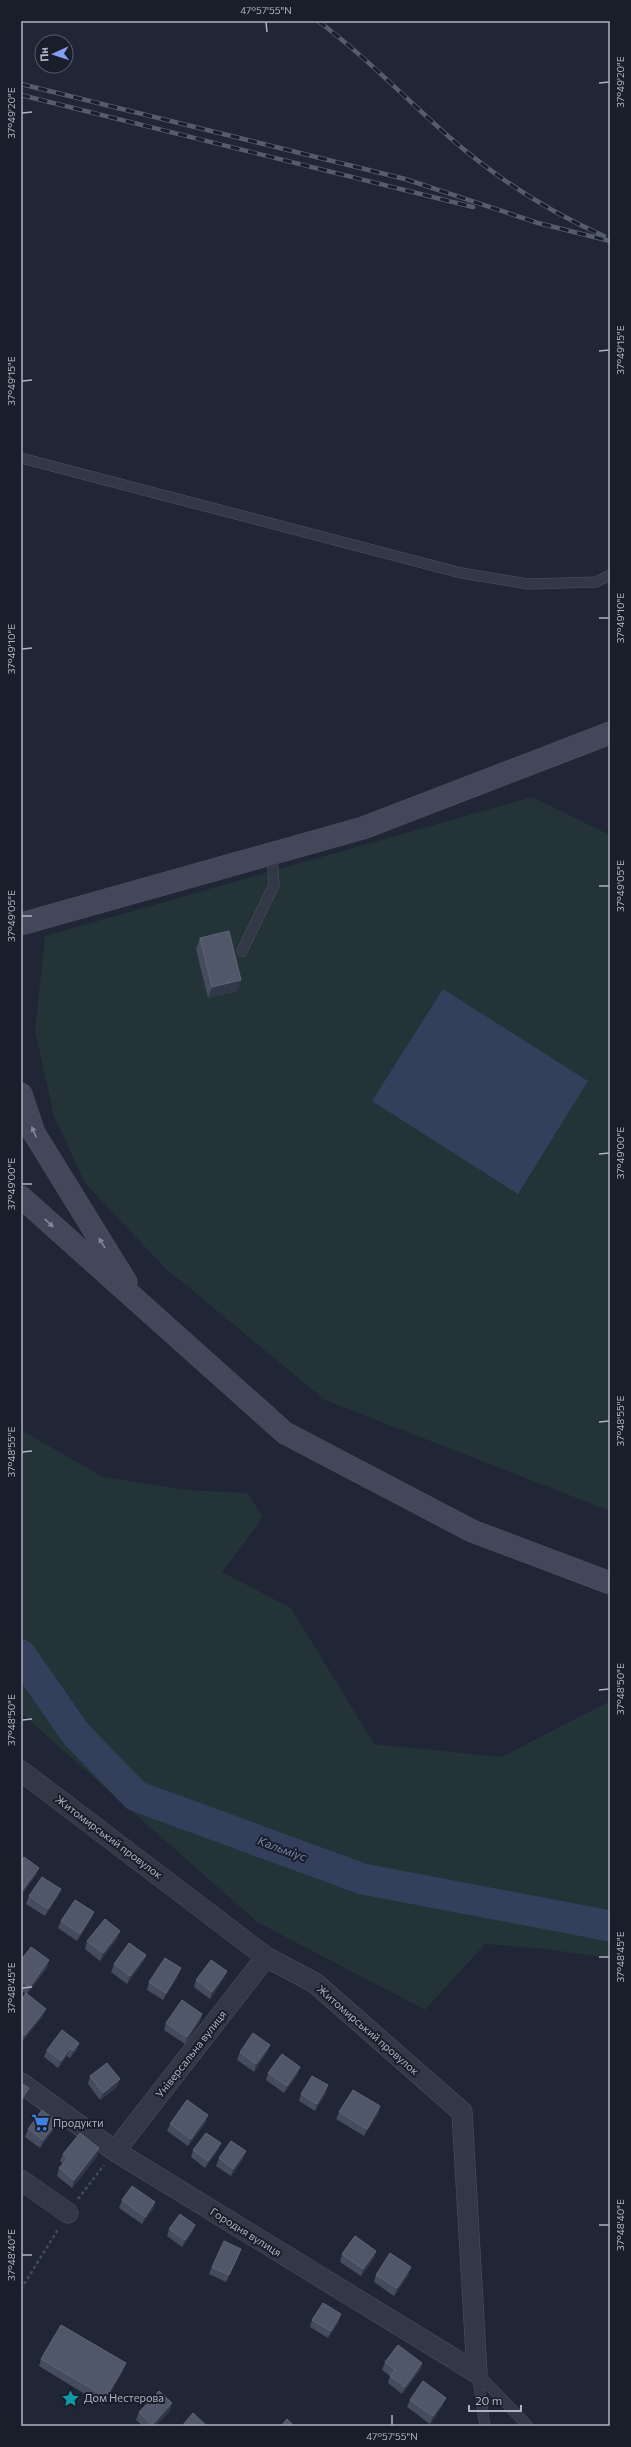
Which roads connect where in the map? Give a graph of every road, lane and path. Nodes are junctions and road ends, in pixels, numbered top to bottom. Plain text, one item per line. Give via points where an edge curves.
1 (21, 458) edge
2 (610, 575) edge
3 (610, 733) edge
4 (272, 854) junction
5 (23, 929) edge
6 (242, 951) dead end
7 (21, 1094) edge
8 (21, 1197) edge
9 (137, 1300) junction
10 (610, 1583) edge
11 (21, 1771) edge
12 (266, 1957) junction
13 (21, 2083) edge
14 (115, 2151) junction
15 (21, 2180) edge
16 (68, 2213) dead end
17 (477, 2373) junction
18 (485, 2426) edge
19 (528, 2426) edge

1 - 2 lane via 461,573 528,584 596,582
3 - 4 street via 363,828
4 - 5 street
4 - 6 lane via 274,885
9 -> 7 street via 34,1133
8 -> 9 street
9 - 10 street via 286,1433 472,1531
11 - 12 street, Житомирський провулок
12 - 14 street, Універсальна вулиця
12 - 17 street, Житомирський провулок via 315,1984 462,2112
13 - 14 street, Городня вулиця
14 - 17 street, Городня вулиця
15 - 16 street
17 - 18 lane
17 - 19 lane

